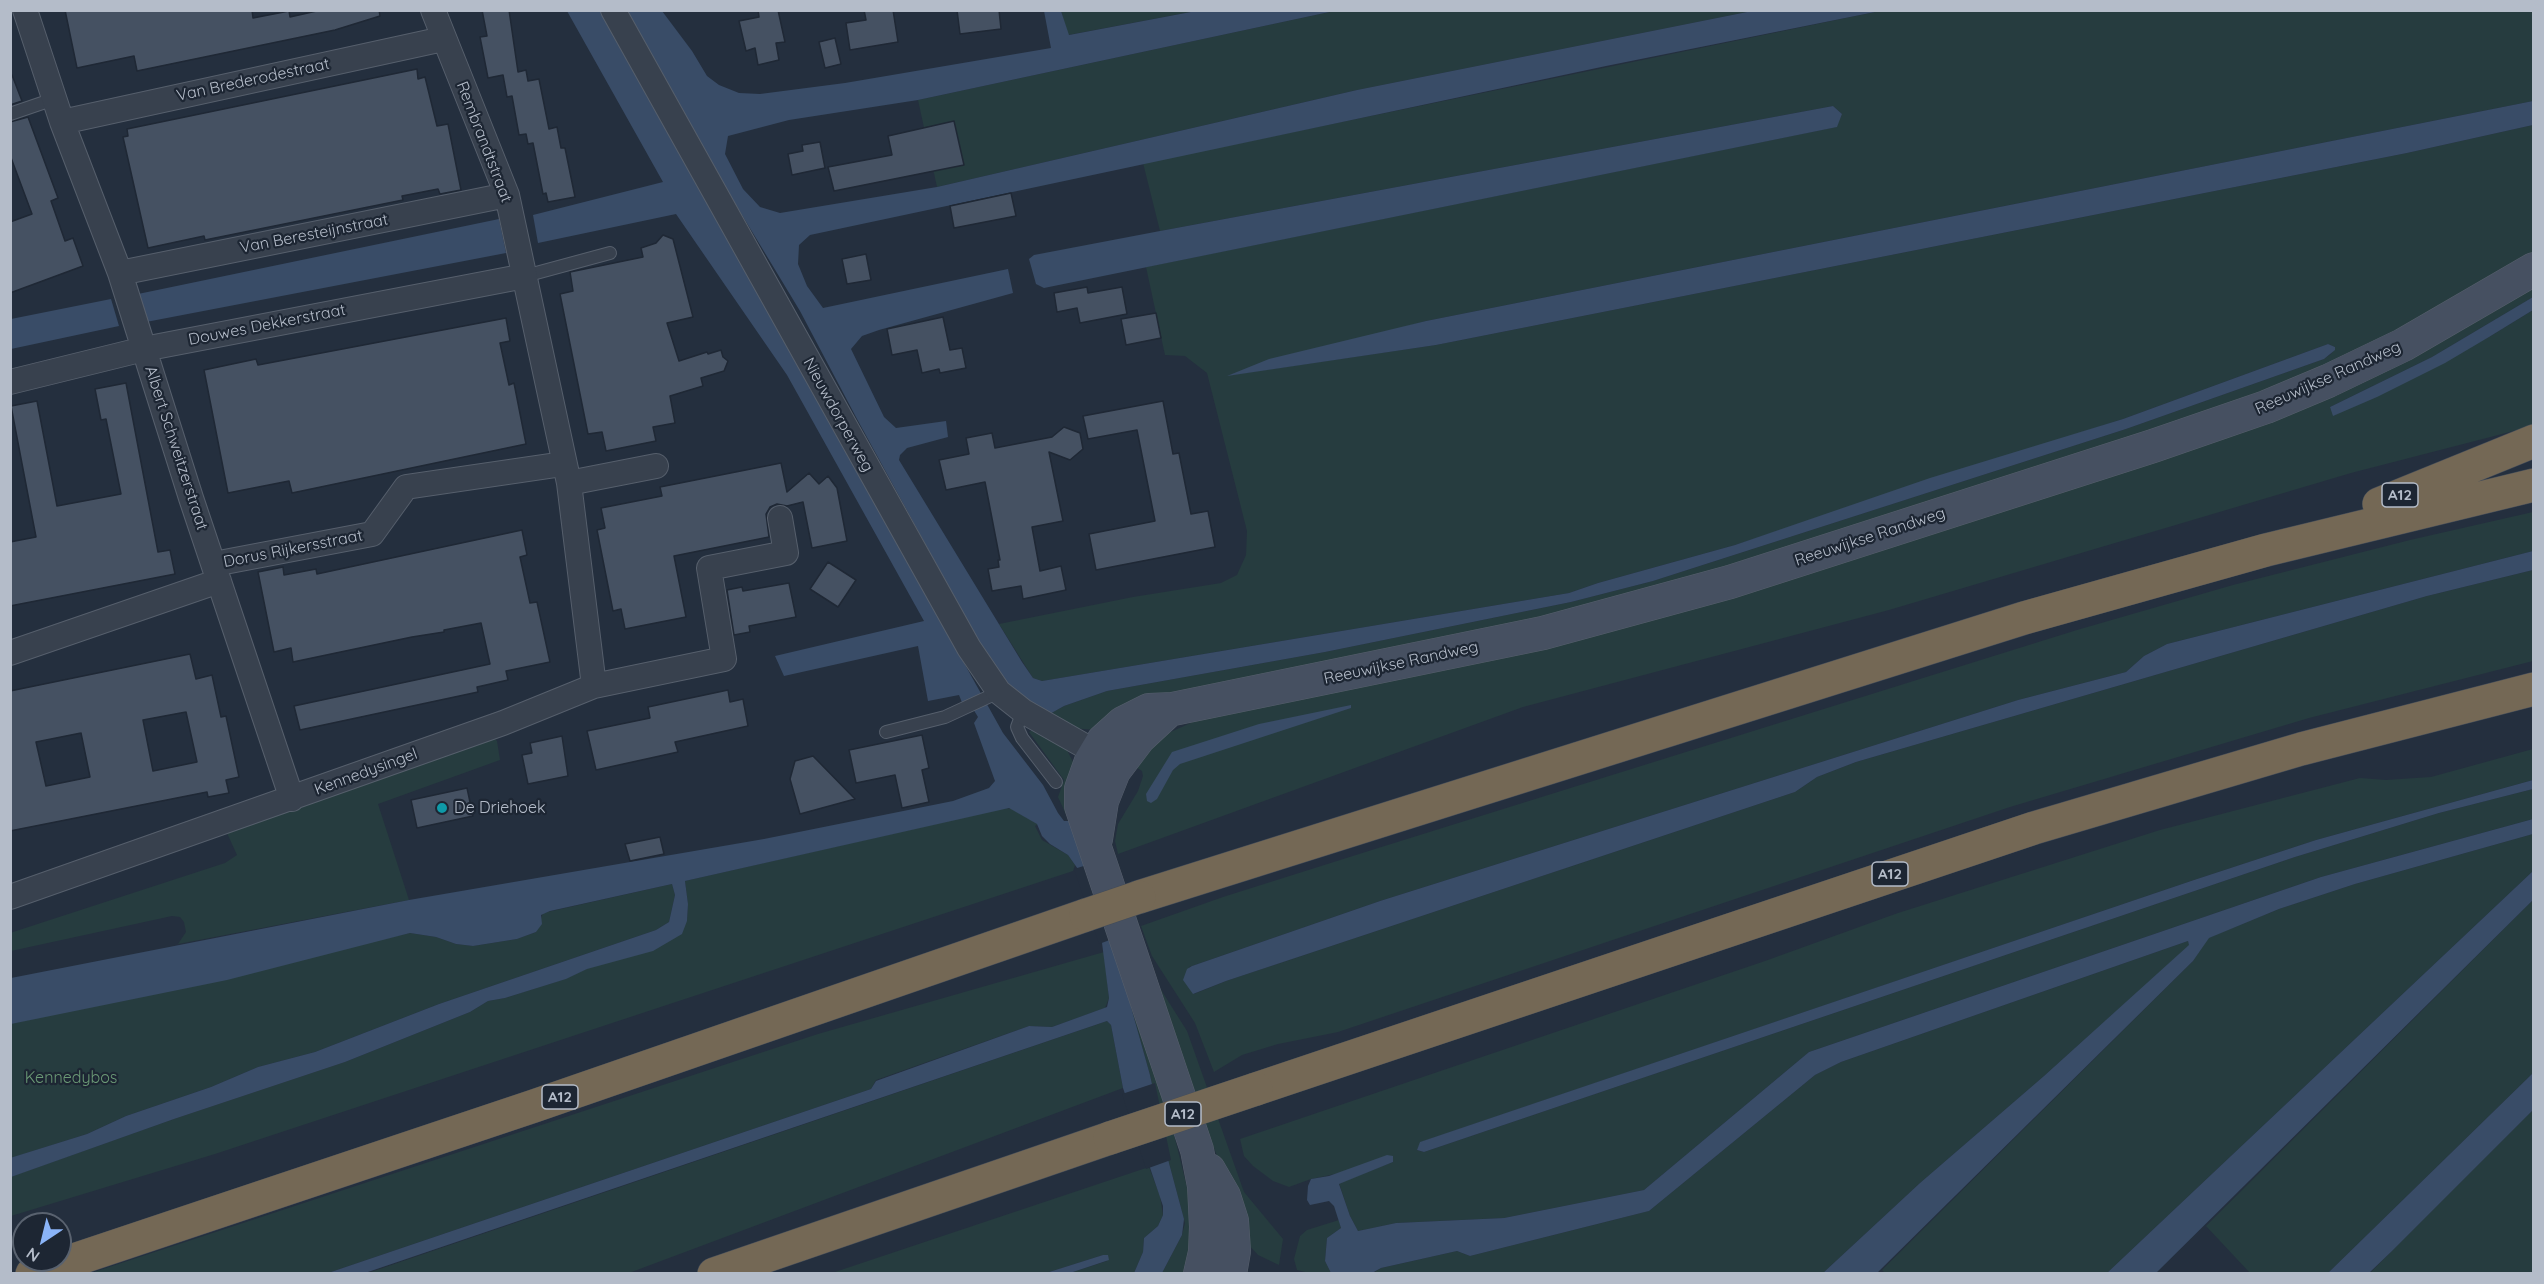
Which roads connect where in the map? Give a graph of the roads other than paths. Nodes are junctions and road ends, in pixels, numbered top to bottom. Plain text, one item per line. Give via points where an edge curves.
1 (25, 10) edge
2 (433, 10) edge
3 (615, 11) edge
4 (443, 39) junction
5 (54, 99) junction
6 (10, 114) edge
7 (62, 122) junction
8 (507, 195) junction
9 (610, 253) dead end
10 (2534, 269) edge
11 (120, 273) junction
12 (525, 276) junction
13 (144, 349) junction
14 (10, 382) edge
15 (2534, 441) edge
16 (656, 466) dead end
17 (566, 473) junction
18 (2534, 485) edge
19 (780, 518) dead end
20 (2266, 550) junction
21 (217, 573) junction
22 (10, 653) edge
23 (594, 686) junction
24 (2534, 689) edge
25 (996, 694) junction
26 (1023, 711) junction
27 (886, 732) dead end
28 (1107, 759) junction
29 (1056, 782) dead end
30 (292, 799) junction
31 (10, 897) edge
32 (1197, 1150) junction
33 (32, 1274) edge
34 (714, 1274) edge
35 (1200, 1274) edge
36 (1230, 1274) edge

1 - 5 street, Albert Schweitzerstraat
2 - 4 street, Rembrandtstraat
3 - 25 street, Nieuwdorperweg
4 - 7 street, Van Brederodestraat
4 - 8 street, Rembrandtstraat
5 - 6 lane
5 - 7 street, Albert Schweitzerstraat
7 - 11 street, Albert Schweitzerstraat
8 - 11 street, Van Beresteijnstraat
8 - 12 street, Rembrandtstraat
9 - 12 lane
10 - 28 main road, Reeuwijkse Randweg via 2438,327 2338,377 2236,418 1721,585 1623,613 1173,709
11 - 13 street, Albert Schweitzerstraat
12 - 13 street, Douwes Dekkerstraat
12 - 17 street, Rembrandtstraat
13 - 14 street, Douwes Dekkerstraat
13 - 21 street, Albert Schweitzerstraat
15 - 20 highway, A12
16 - 17 street
17 - 21 street, Dorus Rijkersstraat via 406,487 372,534
17 - 23 street, Rembrandtstraat
18 - 20 highway, A12
19 - 23 street, Kennedysingel via 786,553 709,568 724,659
20 - 33 highway, A12, bridge via 1945,642 1138,897 513,1114
21 - 22 street, Dorus Rijkersstraat
21 - 30 street, Albert Schweitzerstraat
23 - 30 street, Kennedysingel
24 - 34 highway, A12, bridge via 2301,749 2034,828 1776,912
25 - 26 street, Nieuwdorperweg
25 - 27 lane via 945,717
26 - 28 street, Nieuwdorperweg
26 - 29 lane via 1017,727 1022,738
28 - 32 main road, Reeuwijkse Randweg via 1095,847
30 - 31 street, Kennedysingel
32 - 35 main road, Reeuwijkse Randweg via 1206,1227
32 - 36 main road, Reeuwijkse Randweg via 1230,1213 1234,1239

